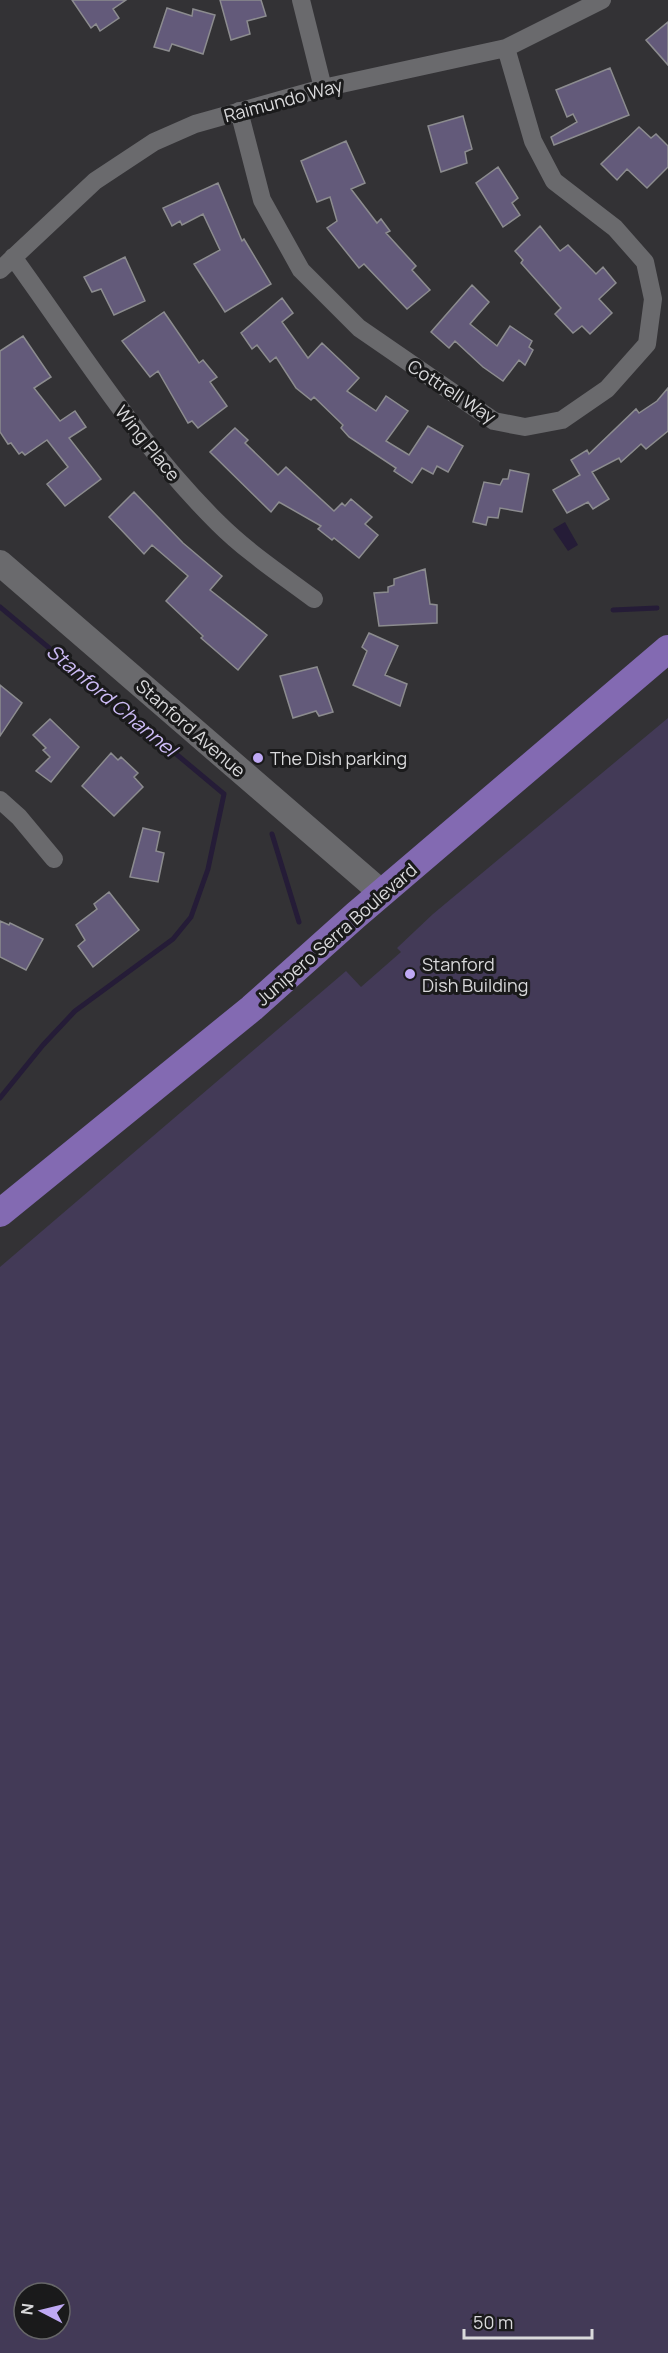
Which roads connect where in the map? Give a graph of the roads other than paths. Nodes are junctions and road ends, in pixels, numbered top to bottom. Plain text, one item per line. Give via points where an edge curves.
1 (301, 0) edge
2 (602, 0) edge
3 (506, 48) junction
4 (322, 88) junction
5 (239, 111) junction
6 (7, 263) edge
7 (0, 563) edge
8 (314, 599) dead end
9 (668, 649) edge
10 (0, 800) edge
11 (54, 859) dead end
12 (382, 893) junction
13 (0, 1213) edge

1 - 4 street
2 - 3 street, Raimundo Way
3 - 4 street, Raimundo Way
3 - 5 street, Cottrell Way via 533,141 554,181 615,228 645,262 653,299 646,344 607,389 562,420 525,427 494,422 359,328 301,270 262,200
4 - 5 street, Raimundo Way
5 - 6 street, Raimundo Way via 195,124 122,162 95,181
6 - 8 street, Wing Place via 172,474 219,525
7 - 12 street, Stanford Avenue
9 - 12 main road, Junipero Serra Boulevard
10 - 11 street
12 - 13 main road, Junipero Serra Boulevard via 252,1008

